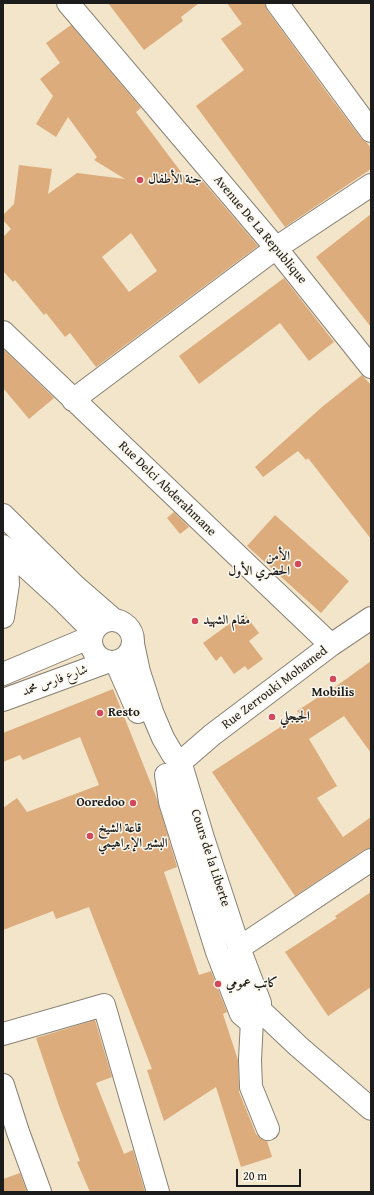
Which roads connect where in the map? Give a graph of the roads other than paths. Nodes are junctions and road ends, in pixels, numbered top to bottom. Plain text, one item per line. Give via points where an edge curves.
1 (68, 3) edge
2 (277, 3) edge
3 (371, 131) edge
4 (371, 185) edge
5 (276, 248) junction
6 (3, 332) edge
7 (371, 367) edge
8 (73, 400) junction
9 (3, 515) edge
10 (4, 547) edge
11 (3, 617) edge
12 (371, 618) edge
13 (113, 619) junction
14 (92, 634) junction
15 (133, 644) junction
16 (330, 645) junction
17 (111, 662) junction
18 (3, 674) edge
19 (3, 700) edge
20 (173, 764) junction
21 (371, 860) edge
22 (239, 948) junction
23 (256, 1015) junction
24 (3, 1034) edge
25 (3, 1085) edge
26 (371, 1109) edge
27 (268, 1129) dead end
28 (11, 1135) edge
29 (40, 1192) edge
30 (158, 1192) edge

1 - 5 street, Avenue De La Republique
2 - 3 street
4 - 5 street
5 - 7 street, Avenue De La Republique
5 - 8 street
6 - 8 street, Rue Delci Abderahmane
8 - 16 street, Rue Delci Abderahmane
9 - 13 street via 75,586
10 - 11 street via 8,584
10 - 14 street via 62,600
12 - 16 street, Rue Zerrouki Mohamed
13 - 14 street via 101,622
13 - 15 street via 120,621 130,630
14 - 17 street via 90,644 96,655
14 - 18 street, شارع فارس محمد
15 - 17 street via 127,656
15 - 20 street, Cours de la Liberte via 152,712
16 - 20 street, Rue Zerrouki Mohamed
17 - 19 street, شارع فارس محمد
17 - 20 street, Cours de la Liberte via 153,746
20 - 22 street, Cours de la Liberte via 203,838
20 - 23 street, Cours de la Liberte via 170,802 218,952 241,1014 248,1020
21 - 22 street
22 - 23 street, Cours de la Liberte via 260,1003
23 - 26 street, Cours de la Liberte via 298,1046
23 - 27 street, Cours de la Liberte via 250,1060 251,1087
24 - 30 street via 104,1005
25 - 28 street
28 - 29 street

